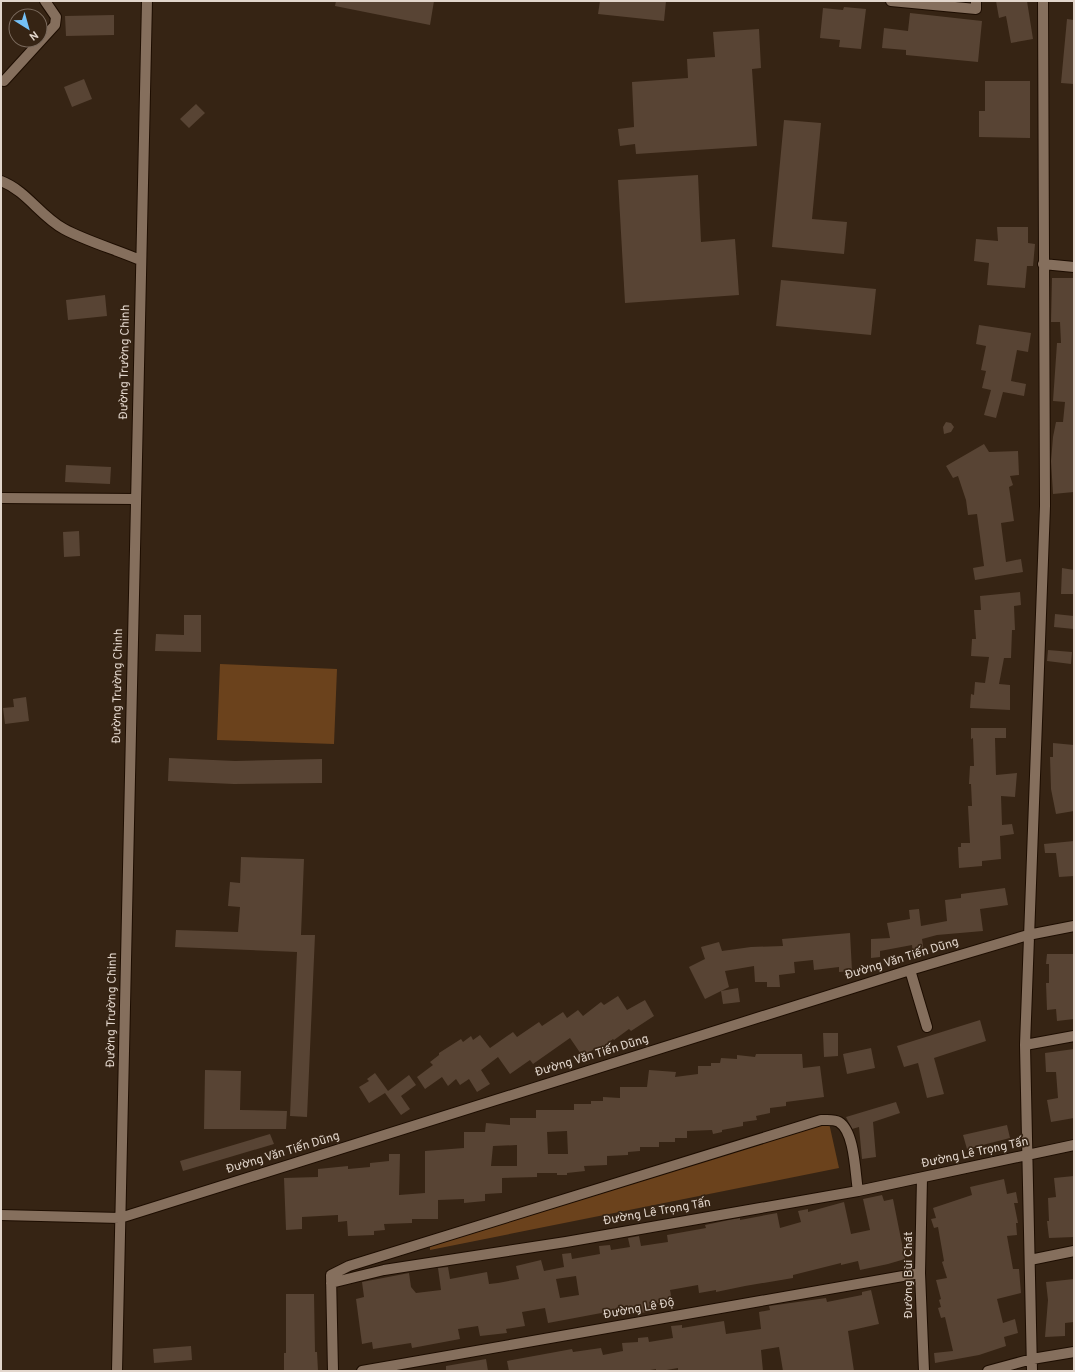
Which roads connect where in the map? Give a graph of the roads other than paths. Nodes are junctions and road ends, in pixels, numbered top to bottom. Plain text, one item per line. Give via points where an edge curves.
1 (45, 1) edge
2 (147, 1) edge
3 (892, 1) edge
4 (976, 1) edge
5 (1043, 1) edge
6 (4, 81) dead end
7 (1, 181) edge
8 (140, 260) junction
9 (1043, 264) junction
10 (1074, 267) edge
11 (1, 498) edge
12 (136, 499) junction
13 (1074, 926) edge
14 (1028, 935) junction
15 (910, 970) junction
16 (927, 1027) dead end
17 (1074, 1036) edge
18 (1025, 1045) junction
19 (1074, 1145) edge
20 (1028, 1155) junction
21 (922, 1178) junction
22 (858, 1190) junction
23 (1, 1215) edge
24 (120, 1218) junction
25 (1074, 1251) edge
26 (1030, 1260) junction
27 (920, 1272) junction
28 (331, 1283) junction
29 (1074, 1352) edge
30 (1032, 1359) junction
31 (117, 1371) edge
32 (333, 1371) edge
33 (362, 1371) edge
34 (924, 1371) edge
35 (988, 1371) edge
36 (1032, 1371) edge

1 - 6 street via 56,17 55,25
2 - 8 street, Đường Trường Chinh
3 - 4 street via 976,10
5 - 9 street
7 - 8 street via 20,191 64,229
8 - 12 street, Đường Trường Chinh
9 - 10 street
9 - 14 street via 1045,506
11 - 12 street
12 - 24 street, Đường Trường Chinh
13 - 14 street, Đường Văn Tiến Dũng
14 - 15 street, Đường Văn Tiến Dũng
14 - 18 street
15 - 16 street
15 - 24 street, Đường Văn Tiến Dũng
17 - 18 street
18 - 20 street
19 - 20 street, Đường Lê Trọng Tấn
20 - 21 street, Đường Lê Trọng Tấn
20 - 26 street
21 - 22 street, Đường Lê Trọng Tấn
21 - 27 street, Đường Bùi Chát
22 - 28 street, Đường Lê Trọng Tấn via 566,1242 384,1270
22 - 28 street via 850,1138 846,1129 839,1122 821,1120 349,1266 331,1275
23 - 24 street, Đường Văn Tiến Dũng
24 - 31 street, Đường Trường Chinh
25 - 26 street
26 - 30 street
27 - 33 street, Đường Lê Độ
27 - 34 street, Đường Bùi Chát
28 - 32 street
29 - 30 street
30 - 35 street
30 - 36 street

